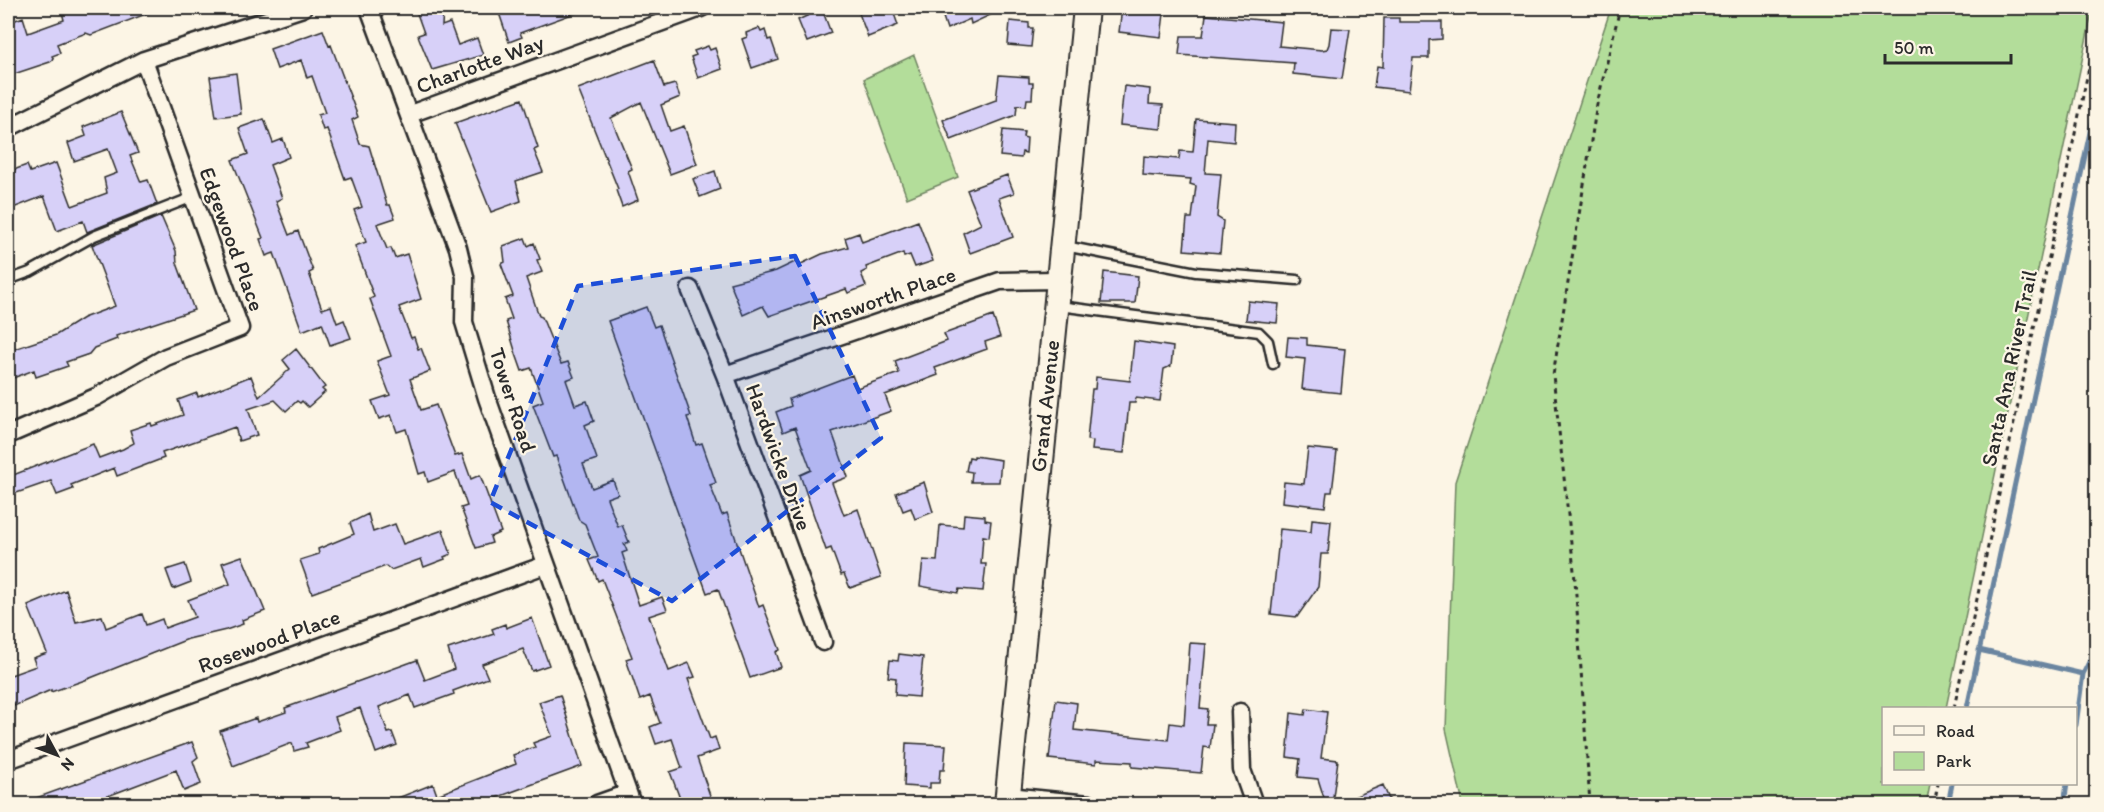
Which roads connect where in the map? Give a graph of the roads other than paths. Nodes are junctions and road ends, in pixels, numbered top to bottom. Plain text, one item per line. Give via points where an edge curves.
1 (303, 8) edge
2 (369, 8) edge
3 (701, 8) edge
4 (1086, 8) edge
5 (144, 60) junction
6 (410, 114) junction
7 (8, 128) edge
8 (193, 197) junction
9 (1062, 245) junction
10 (8, 280) edge
11 (1057, 280) junction
12 (1297, 280) dead end
13 (690, 289) dead end
14 (1056, 306) junction
15 (1273, 364) dead end
16 (725, 375) junction
17 (8, 435) edge
18 (546, 565) junction
19 (823, 642) dead end
20 (1240, 712) dead end
21 (8, 760) edge
22 (630, 799) edge
23 (1008, 800) edge
24 (597, 804) edge
25 (1089, 804) edge
26 (1254, 804) edge

1 - 5 street
2 - 6 street, Tower Road
3 - 6 street, Charlotte Way
4 - 9 street, Grand Avenue
5 - 7 street
5 - 8 street, Edgewood Place
6 - 18 street, Tower Road via 458,248 465,277 464,322
8 - 10 lane via 94,236
8 - 17 street, Edgewood Place via 240,328 166,357 96,396
9 - 11 street, Grand Avenue
9 - 12 lane via 1196,272
11 - 14 street, Grand Avenue
11 - 16 street, Ainsworth Place via 1000,281
13 - 16 street, Hardwicke Drive
14 - 15 lane via 1259,332 1268,341
14 - 23 street, Grand Avenue
16 - 19 street, Hardwicke Drive
18 - 21 street, Rosewood Place
18 - 22 street, Tower Road
20 - 26 street via 1242,770
22 - 24 street
23 - 25 street

